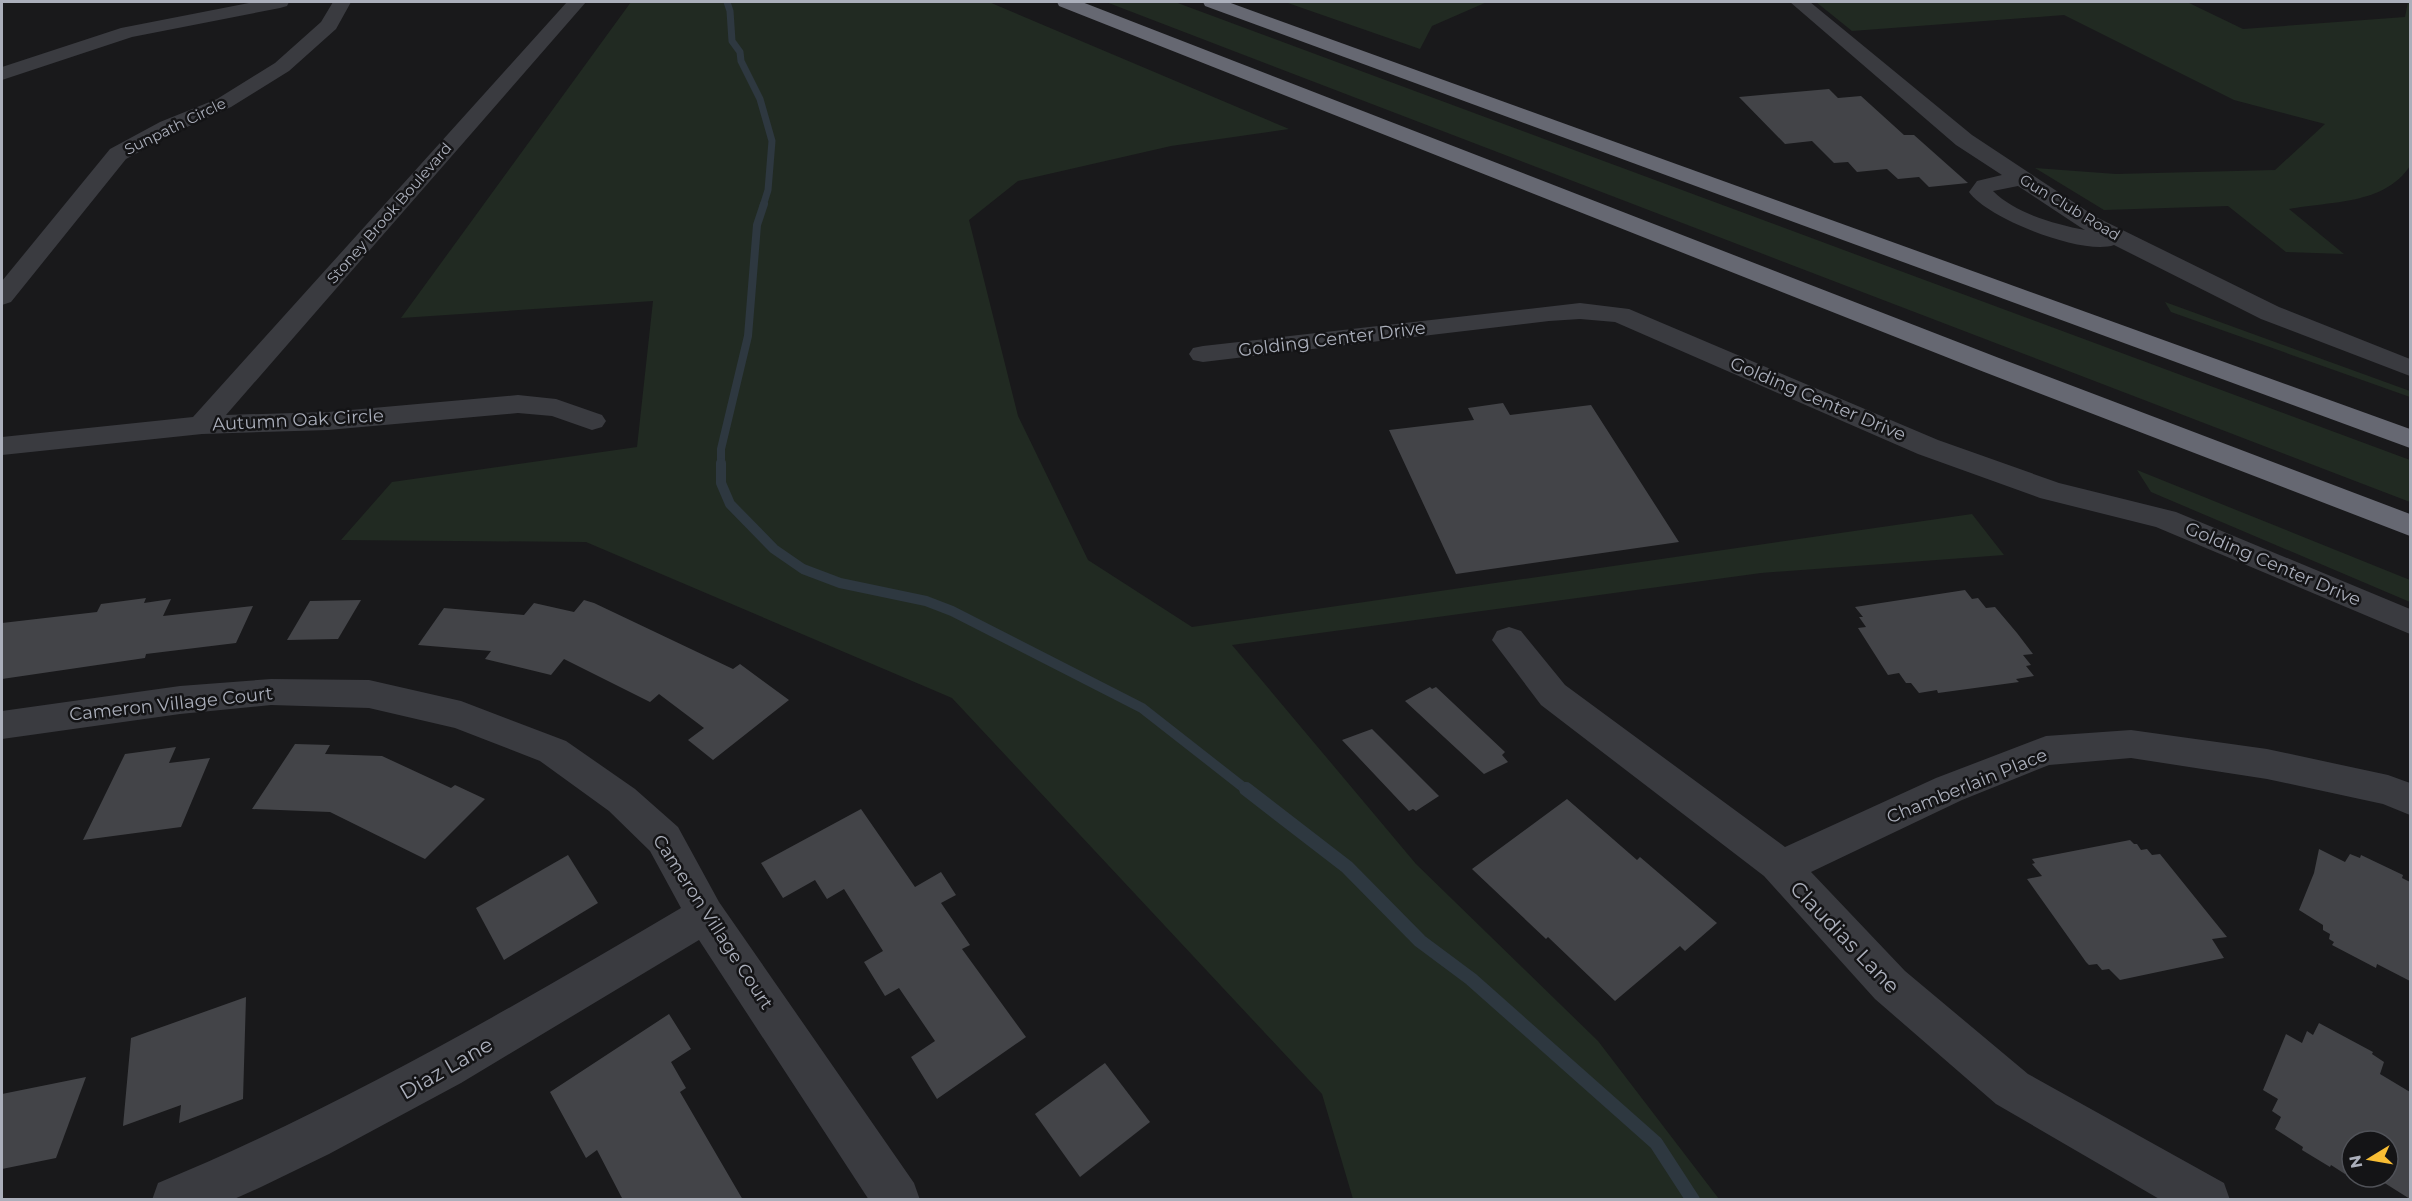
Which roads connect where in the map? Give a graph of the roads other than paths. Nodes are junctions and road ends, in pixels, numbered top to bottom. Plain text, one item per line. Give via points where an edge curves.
1 (280, 2) edge
2 (342, 2) edge
3 (577, 2) edge
4 (1066, 2) edge
5 (1212, 2) edge
6 (1799, 2) edge
7 (2, 74) edge
8 (2022, 178) junction
9 (2125, 240) junction
10 (2, 297) edge
11 (1203, 354) dead end
12 (2410, 368) edge
13 (592, 421) dead end
14 (202, 425) junction
15 (2410, 439) edge
16 (2, 446) edge
17 (2410, 526) edge
18 (2410, 621) edge
19 (1509, 640) dead end
20 (2, 725) edge
21 (2410, 799) edge
22 (1780, 868) junction
23 (705, 915) junction
24 (175, 1200) edge
25 (897, 1200) edge
26 (2207, 1200) edge

1 - 7 street via 128,32
2 - 10 street, Sunpath Circle via 329,25 282,67 224,103 118,154
3 - 14 street, Stoney Brook Boulevard
4 - 17 highway
5 - 15 highway
6 - 8 street, Gun Club Road via 1964,140
8 - 9 street, Gun Club Road via 2088,222
8 - 9 street via 1985,186 1981,192 1985,200 2027,221 2095,239
9 - 12 street, Gun Club Road via 2270,313
11 - 18 street, Golding Center Drive via 1549,313 1620,315 1928,447 2051,491 2165,519
13 - 14 street, Autumn Oak Circle via 556,408 518,405 328,421
14 - 16 street, Autumn Oak Circle
19 - 22 street, Claudias Lane via 1553,695
20 - 23 street, Cameron Village Court via 180,700 271,692 369,694 461,715 553,751 622,800 664,839
21 - 22 street, Chamberlain Place via 2388,790 2267,764 2131,744 2046,751 1950,789
22 - 26 street, Claudias Lane via 1890,986 2012,1089
23 - 24 street, Diaz Lane via 395,1098 234,1176
23 - 25 street, Cameron Village Court

